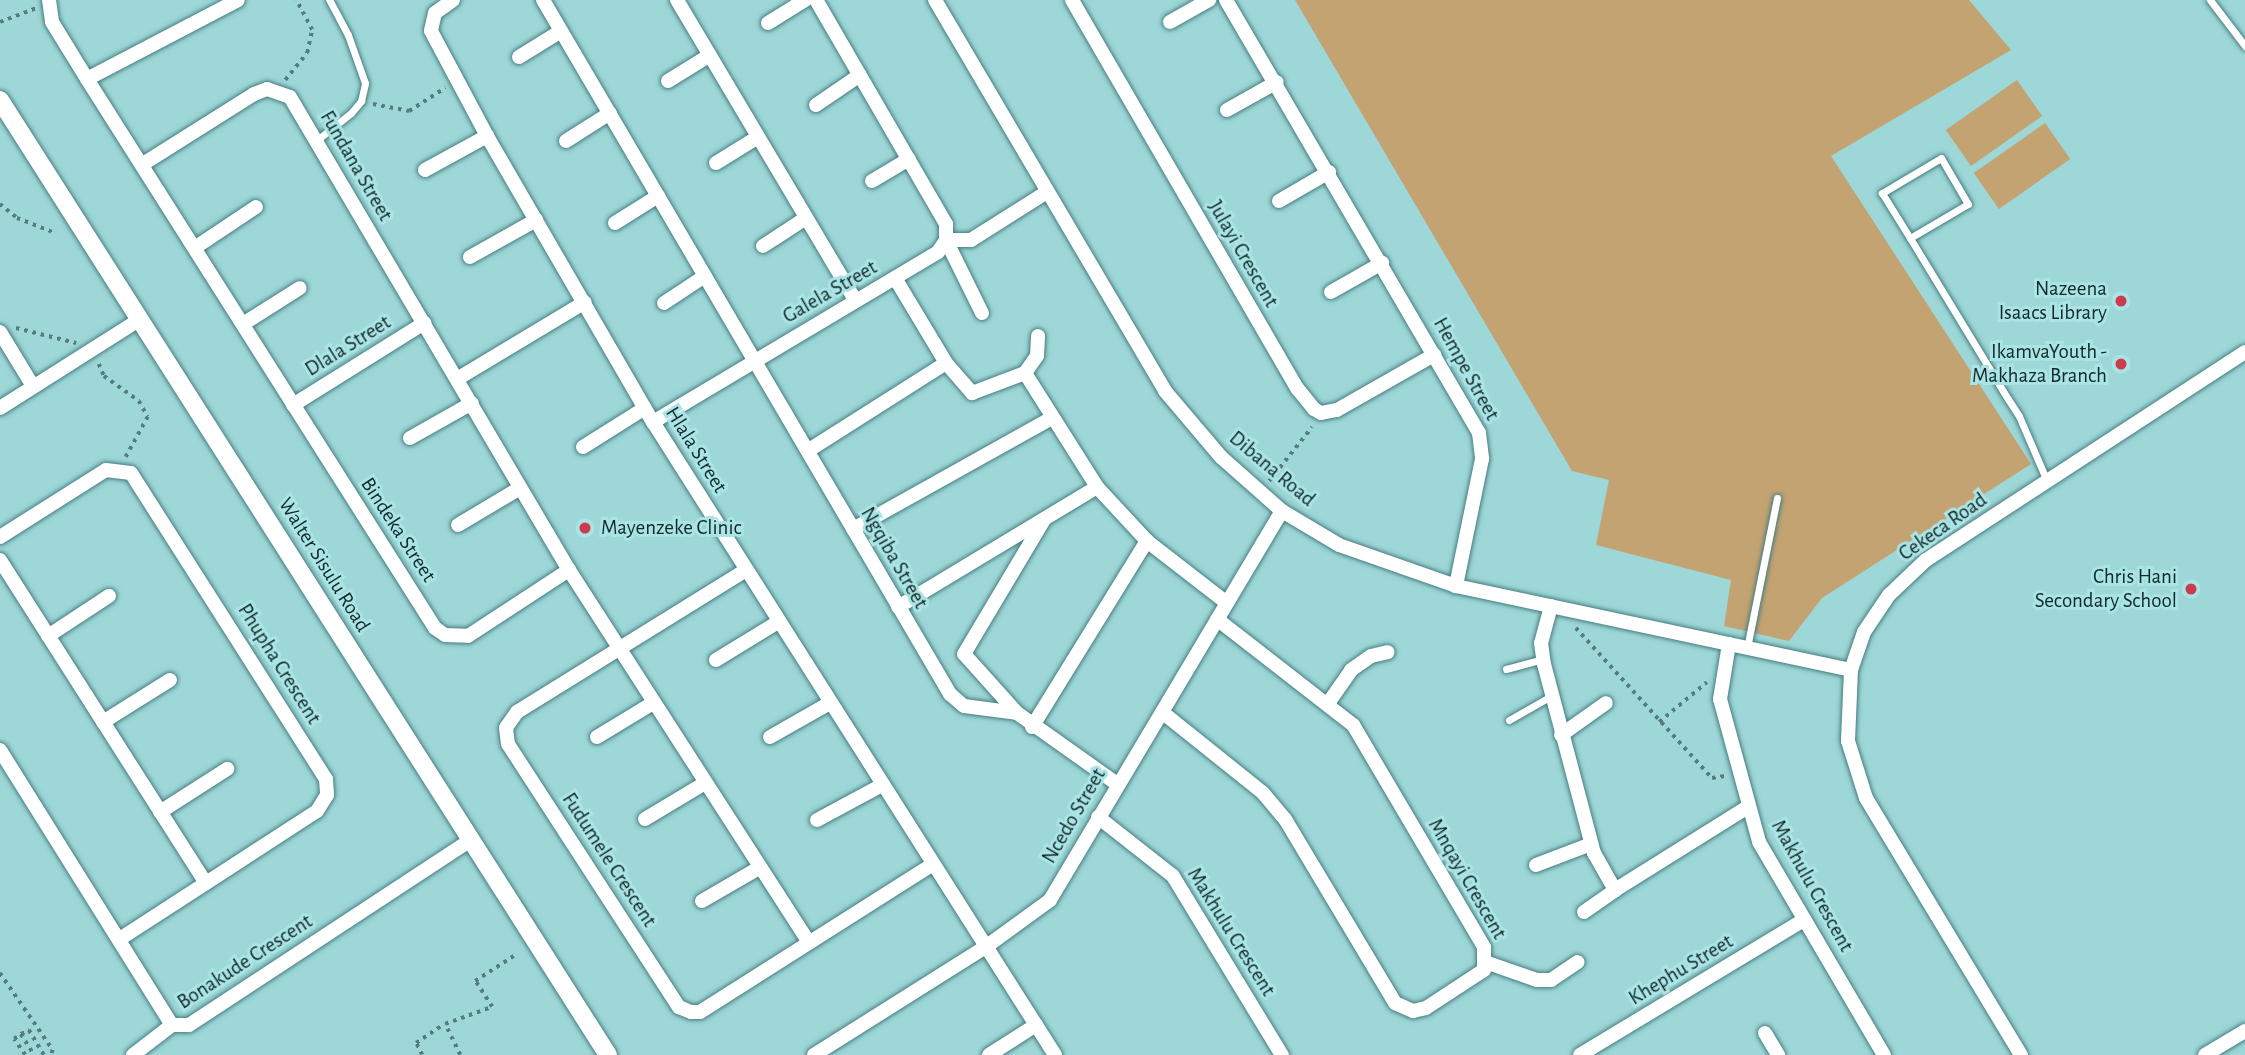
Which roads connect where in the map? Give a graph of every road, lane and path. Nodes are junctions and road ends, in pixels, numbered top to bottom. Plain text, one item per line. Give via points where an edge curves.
1 (239, 0) edge
2 (296, 0) edge
3 (329, 0) edge
4 (453, 0) edge
5 (543, 0) edge
6 (677, 0) edge
7 (805, 0) edge
8 (816, 0) edge
9 (935, 0) edge
10 (1072, 0) edge
11 (1209, 0) edge
12 (1226, 0) edge
13 (2210, 0) edge
14 (47, 2) edge
15 (0, 22) edge
16 (1170, 22) dead end
17 (768, 23) dead end
18 (561, 31) junction
19 (2245, 46) edge
20 (710, 55) junction
21 (519, 57) dead end
22 (860, 75) junction
23 (87, 79) junction
24 (456, 81) junction
25 (668, 81) dead end
26 (1277, 82) junction
27 (276, 90) junction
28 (0, 100) edge
29 (360, 101) junction
30 (816, 105) dead end
31 (1227, 110) dead end
32 (610, 113) junction
33 (487, 136) junction
34 (758, 137) junction
35 (317, 140) junction
36 (566, 141) dead end
37 (909, 159) junction
38 (716, 163) dead end
39 (143, 164) junction
40 (425, 170) dead end
41 (1329, 172) junction
42 (872, 181) dead end
43 (1047, 192) junction
44 (658, 196) junction
45 (1279, 201) dead end
46 (0, 204) edge
47 (256, 207) dead end
48 (806, 218) junction
49 (537, 220) junction
50 (615, 223) dead end
51 (55, 233) dead end
52 (1910, 238) junction
53 (946, 240) junction
54 (764, 246) dead end
55 (196, 247) junction
56 (470, 257) dead end
57 (1382, 263) junction
58 (705, 276) junction
59 (895, 278) junction
60 (300, 288) dead end
61 (1331, 292) dead end
62 (855, 300) junction
63 (585, 302) junction
64 (664, 303) dead end
65 (982, 313) dead end
66 (140, 319) junction
67 (424, 323) junction
68 (243, 324) junction
69 (6, 330) edge
70 (1038, 336) dead end
71 (89, 344) junction
72 (2245, 352) edge
73 (1434, 355) junction
74 (755, 360) junction
75 (946, 363) junction
76 (1025, 373) junction
77 (457, 379) junction
78 (33, 386) junction
79 (472, 403) junction
80 (293, 405) junction
81 (0, 408) edge
82 (645, 408) junction
83 (1321, 413) junction
84 (1052, 418) junction
85 (653, 422) junction
86 (410, 438) dead end
87 (583, 447) dead end
88 (809, 450) junction
89 (122, 469) junction
90 (2047, 481) junction
91 (1097, 487) junction
92 (520, 488) junction
93 (1260, 492) junction
94 (1777, 498) dead end
95 (1282, 511) junction
96 (1044, 520) junction
97 (458, 525) dead end
98 (853, 529) junction
99 (0, 537) edge
100 (1147, 541) junction
101 (0, 560) edge
102 (569, 570) junction
103 (746, 570) junction
104 (1456, 586) junction
105 (109, 596) dead end
106 (1227, 603) junction
107 (898, 607) junction
108 (1554, 607) junction
109 (1217, 619) junction
110 (778, 622) junction
111 (48, 636) junction
112 (1729, 644) junction
113 (617, 647) junction
114 (1747, 648) junction
115 (1388, 652) dead end
116 (1543, 659) junction
117 (716, 660) dead end
118 (1725, 667) junction
119 (1506, 669) dead end
120 (1852, 670) junction
121 (170, 680) dead end
122 (1551, 696) junction
123 (1329, 702) junction
124 (1605, 703) dead end
125 (653, 704) junction
126 (828, 704) junction
127 (1163, 712) junction
128 (1017, 713) junction
129 (1509, 720) dead end
130 (103, 722) junction
131 (1658, 723) junction
132 (1032, 727) junction
133 (1561, 735) junction
134 (597, 737) dead end
135 (770, 737) dead end
136 (0, 750) edge
137 (227, 769) dead end
138 (1738, 773) junction
139 (705, 783) junction
140 (1116, 783) junction
141 (882, 785) junction
142 (1748, 807) junction
143 (160, 812) junction
144 (1098, 817) junction
145 (645, 819) dead end
146 (817, 820) dead end
147 (471, 840) junction
148 (1591, 844) junction
149 (932, 865) junction
150 (1536, 865) dead end
151 (759, 868) junction
152 (206, 883) junction
153 (1615, 890) junction
154 (702, 901) dead end
155 (1584, 912) dead end
156 (1804, 920) junction
157 (120, 939) junction
158 (808, 941) junction
159 (987, 946) junction
160 (515, 955) dead end
161 (1578, 962) dead end
162 (1488, 963) junction
163 (0, 973) edge
164 (445, 1024) junction
165 (172, 1025) junction
166 (1036, 1026) junction
167 (2245, 1031) edge
168 (1765, 1033) dead end
169 (21, 1034) junction
170 (25, 1055) edge
171 (34, 1055) edge
172 (44, 1055) edge
173 (51, 1055) edge
174 (133, 1055) edge
175 (422, 1055) edge
176 (460, 1055) edge
177 (608, 1055) edge
178 (814, 1055) edge
179 (989, 1055) edge
180 (1055, 1055) edge
181 (1282, 1055) edge
182 (1580, 1055) edge
183 (1778, 1055) edge
184 (1884, 1055) edge
185 (2021, 1055) edge
186 (2206, 1055) edge

1 - 23 street
2 - 27 path via 312,30 307,53
3 - 29 lane via 364,74
4 - 24 street, Hlala Street via 435,13 431,31
5 - 18 street, Ngqiba Street
6 - 20 street
7 - 17 street
8 - 22 street
9 - 43 street, Dibana Road
10 - 83 street, Julayi Crescent via 1297,387
11 - 16 street
12 - 26 street, Hempe Street
13 - 19 lane
14 - 15 path
14 - 23 street, Bindeka Street via 52,22
18 - 21 street
18 - 32 street, Ngqiba Street
20 - 25 street
20 - 34 street
22 - 30 street
22 - 37 street
23 - 39 street, Bindeka Street
24 - 29 path via 409,111
24 - 33 street, Hlala Street
26 - 31 street
26 - 41 street, Hempe Street
27 - 35 street, Fundana Street via 290,97
27 - 39 street via 254,94
28 - 66 street, Walter Sisulu Road
29 - 35 lane
32 - 36 street
32 - 44 street, Ngqiba Street
33 - 40 street
33 - 49 street, Hlala Street
34 - 38 street
34 - 48 street
35 - 67 street, Fundana Street
37 - 42 street
37 - 53 street via 946,224
39 - 55 street, Bindeka Street
41 - 45 street
41 - 57 street, Hempe Street
43 - 53 street via 971,240
43 - 93 street, Dibana Road via 1166,391 1221,457
44 - 50 street
44 - 58 street, Ngqiba Street
46 - 51 path via 17,218
47 - 55 street
48 - 54 street
48 - 62 street
49 - 56 street
49 - 63 street, Hlala Street
52 - 52 lane via 1882,193 1941,158 1968,204
52 - 90 lane via 2019,416
53 - 59 street, Galela Street via 938,252
53 - 65 street
55 - 68 street, Bindeka Street
57 - 61 street
57 - 73 street, Hempe Street
58 - 64 street
58 - 74 street, Ngqiba Street
59 - 62 street, Galela Street
59 - 75 street
60 - 68 street
62 - 74 street, Galela Street
63 - 77 street
63 - 82 street, Hlala Street
66 - 71 street
66 - 147 street, Walter Sisulu Road
67 - 77 street, Fundana Street
67 - 80 street, Dlala Street
68 - 80 street, Bindeka Street
69 - 71 path
69 - 78 street
70 - 76 street via 1037,356
71 - 78 street
71 - 89 path via 104,376 139,401 148,417
72 - 90 street, Cekeca Road
73 - 83 street via 1349,405
73 - 104 street, Hempe Street via 1475,426 1482,451
74 - 85 street, Galela Street
74 - 88 street, Ngqiba Street
75 - 76 street via 972,393
75 - 88 street
76 - 84 street
77 - 79 street, Fundana Street
78 - 81 street
79 - 86 street
79 - 92 street, Fundana Street
80 - 102 street, Bindeka Street via 436,628 445,635 468,636
82 - 85 street, Hlala Street
82 - 87 street, Hlala Street
83 - 93 path
84 - 91 street
84 - 98 street
85 - 103 street, Hlala Street
88 - 98 street, Ngqiba Street
89 - 99 street via 106,470
89 - 152 street, Phupha Crescent via 138,479 326,779 327,795 317,811
90 - 120 street, Cekeca Road via 1926,560 1889,595 1864,632
91 - 96 street
91 - 100 street
92 - 97 street
92 - 102 street, Fundana Street
93 - 95 street, Dibana Road
94 - 114 lane
95 - 104 street, Dibana Road via 1360,554
95 - 106 street, Ncedo Street
96 - 107 street
96 - 128 street via 964,654
98 - 107 street, Ngqiba Street
100 - 106 street
100 - 132 street
101 - 111 street
102 - 113 street, Fundana Street
103 - 110 street, Hlala Street
103 - 113 street, Fudumele Crescent
104 - 108 street, Dibana Road
105 - 111 street
106 - 109 street, Ncedo Street
107 - 128 street, Ngqiba Street via 958,701 964,706
108 - 112 street, Dibana Road
108 - 116 street via 1541,643
108 - 131 path
109 - 123 street, Mnqayi Crescent
109 - 127 street, Ncedo Street
110 - 117 street
110 - 126 street, Hlala Street
111 - 130 street
112 - 114 street, Dibana Road
112 - 118 street, Makhulu Crescent
113 - 125 street, Fundana Street
113 - 158 street, Fudumele Crescent via 517,712 506,728 508,744 680,1007 700,1012
114 - 120 street, Dibana Road
115 - 123 street via 1371,656 1351,670
116 - 119 lane
116 - 122 street
118 - 131 path
118 - 138 street, Makhulu Crescent via 1720,699
120 - 185 street, Cekeca Road via 1848,741 1866,798
121 - 130 street
122 - 129 lane
122 - 133 street
123 - 162 street, Mnqayi Crescent via 1362,739 1484,947
124 - 133 street
125 - 134 street
125 - 139 street, Fundana Street
126 - 135 street
126 - 141 street, Hlala Street
127 - 140 street, Ncedo Street
127 - 162 street, Mnqayi Crescent via 1263,793 1285,819 1395,1003 1413,1011 1426,1008
128 - 132 street
130 - 143 street
131 - 138 path via 1713,778
132 - 140 street
133 - 148 street
136 - 157 street, Bonakude Crescent
137 - 143 street
138 - 142 street, Makhulu Crescent
139 - 145 street
139 - 151 street, Fundana Street
140 - 144 street, Ncedo Street
141 - 146 street
141 - 149 street, Hlala Street
142 - 153 street
142 - 156 street, Makhulu Crescent via 1759,842
143 - 152 street
144 - 159 street, Ncedo Street via 1050,900
144 - 181 street, Makhulu Crescent via 1172,876
147 - 165 street, Bonakude Crescent via 189,1025
147 - 177 street, Walter Sisulu Road
148 - 150 street
148 - 153 street
149 - 158 street, Fudumele Crescent
149 - 159 street, Hlala Street
151 - 154 street
151 - 158 street, Fundana Street
152 - 157 street, Phupha Crescent
153 - 155 street
156 - 182 street, Khephu Street
156 - 184 street, Makhulu Crescent
157 - 165 street, Bonakude Crescent
159 - 166 street, Hlala Street
159 - 178 street, Ncedo Street
160 - 164 path via 475,981 492,1007
161 - 162 street via 1550,980
163 - 173 path via 53,1050
164 - 175 path via 416,1043
164 - 176 path
165 - 174 street
166 - 179 street
166 - 180 street, Hlala Street
167 - 186 street
168 - 183 street
169 - 170 path via 14,1039
169 - 171 path
169 - 172 path via 29,1030

